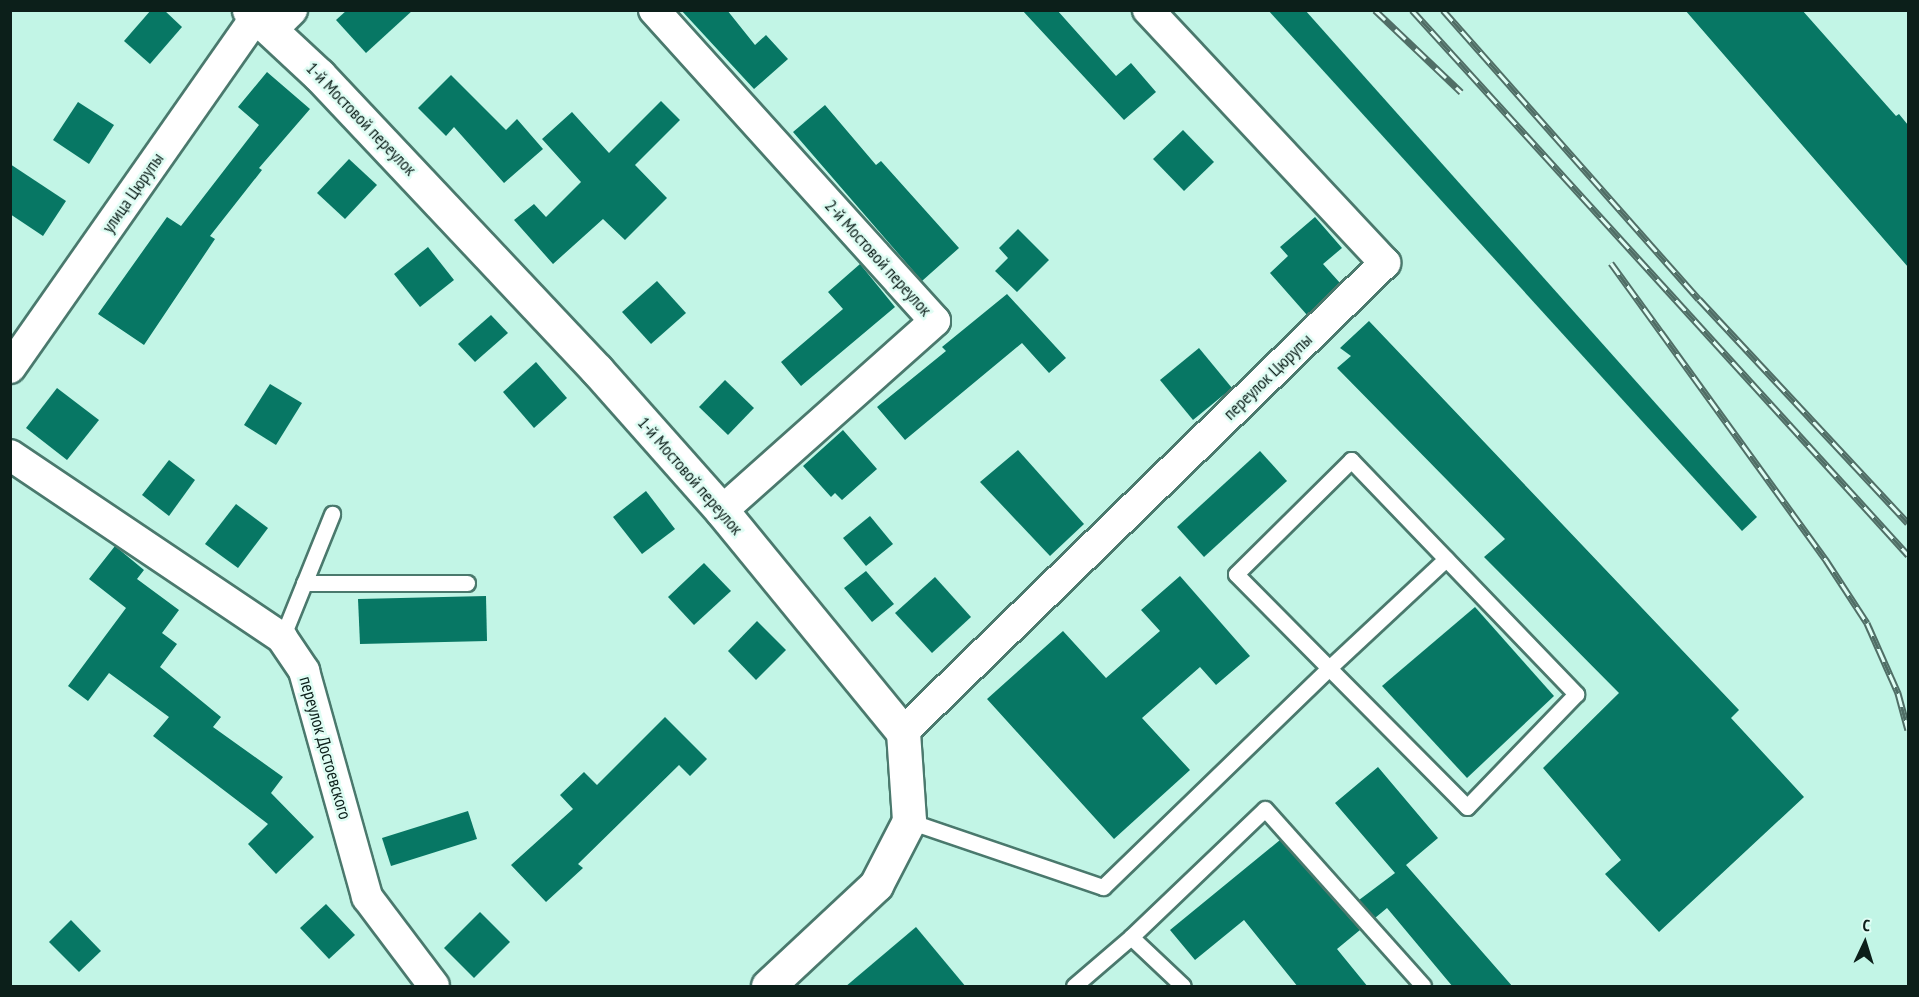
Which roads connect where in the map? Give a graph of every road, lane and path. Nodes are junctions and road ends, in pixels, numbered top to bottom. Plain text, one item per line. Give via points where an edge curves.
1 (654, 10) edge
2 (1148, 10) edge
3 (268, 17) edge
4 (10, 368) edge
5 (10, 455) edge
6 (722, 511) junction
7 (332, 514) dead end
8 (1446, 559) junction
9 (304, 583) junction
10 (467, 583) dead end
11 (282, 638) junction
12 (1329, 669) junction
13 (903, 732) junction
14 (909, 821) junction
15 (1131, 937) junction
16 (434, 987) edge
17 (768, 987) edge
18 (1074, 987) edge
19 (1183, 987) edge
20 (1423, 987) edge

1 - 6 street, 2-й Мостовой переулок via 935,321
2 - 13 street, переулок Цюрупы via 1385,263
3 - 4 street, улица Цюрупы
3 - 6 street, 1-й Мостовой переулок via 589,361
5 - 11 street, переулок Достоевского
6 - 13 street, 1-й Мостовой переулок
7 - 9 lane
8 - 12 lane
8 - 12 lane via 1351,460 1236,574
8 - 12 lane via 1576,694 1467,807
9 - 10 lane
9 - 11 lane
11 - 16 street, переулок Достоевского via 304,671 367,897
12 - 14 lane via 1103,887
13 - 14 street
14 - 17 street via 876,885
15 - 18 lane
15 - 19 lane
15 - 20 lane via 1265,809

